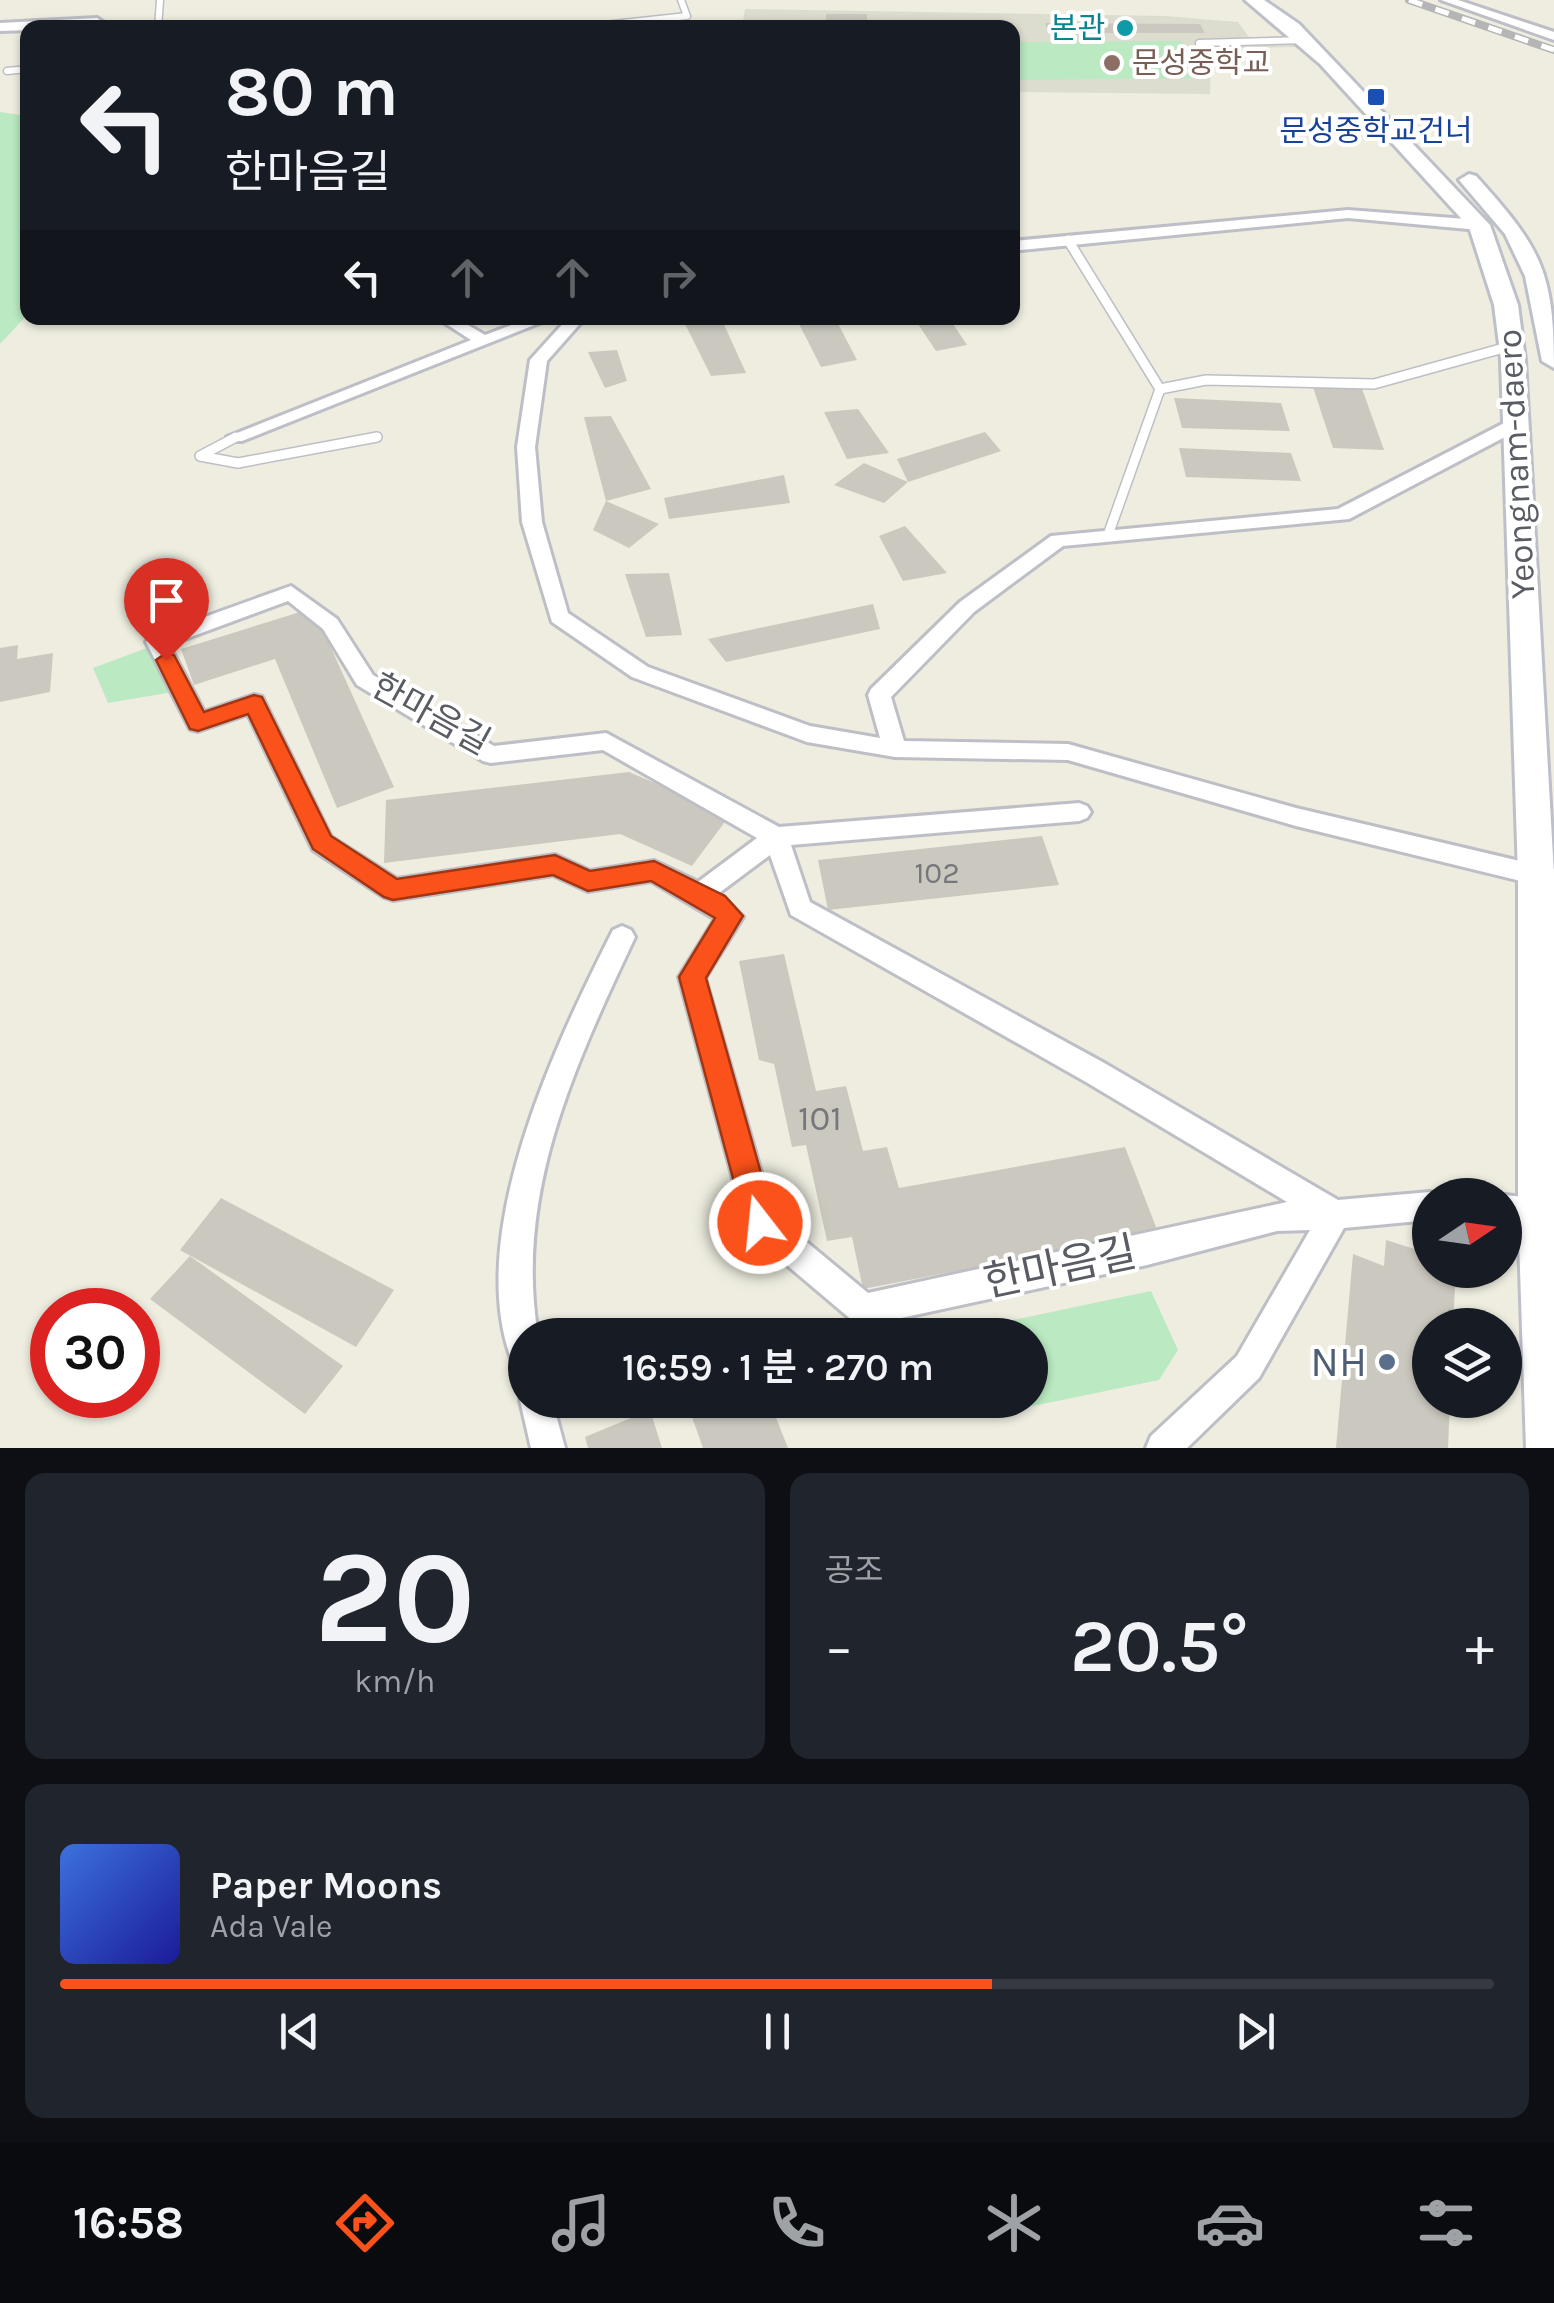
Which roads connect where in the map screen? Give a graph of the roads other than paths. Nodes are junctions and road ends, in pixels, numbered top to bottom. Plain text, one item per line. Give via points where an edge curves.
1 (680, 0) edge
2 (1253, 0) edge
3 (1284, 0) edge
4 (1447, 0) edge
5 (665, 20) edge
6 (1554, 36) edge
7 (1305, 40) junction
8 (1344, 48) dead end
9 (1207, 66) dead end
10 (20, 70) edge
11 (8, 71) dead end
12 (1456, 165) dead end
13 (1479, 225) junction
14 (1068, 240) junction
15 (1020, 245) edge
16 (457, 325) edge
17 (526, 325) edge
18 (571, 325) edge
19 (484, 341) junction
20 (1511, 346) junction
21 (1554, 361) edge
22 (1160, 389) junction
23 (1516, 424) junction
24 (236, 437) joint
25 (376, 437) dead end
26 (1108, 535) junction
27 (895, 748) junction
28 (1078, 812) dead end
29 (776, 837) junction
30 (1545, 877) edge
31 (700, 895) junction
32 (622, 936) dead end
33 (1412, 1208) edge
34 (1522, 1210) edge
35 (1547, 1212) edge
36 (1335, 1215) junction
37 (516, 1318) edge
38 (540, 1418) edge
39 (548, 1448) edge
40 (1164, 1448) edge
41 (1550, 1448) edge

1 - 5 lane via 687,16
2 - 7 main road, Yeongnam-daero
3 - 8 main road
4 - 6 street
7 - 9 lane via 1200,43
7 - 13 main road, Yeongnam-daero
10 - 11 lane
12 - 21 main road, Yeongnam-daero via 1516,232 1540,289
13 - 14 street via 1348,214
13 - 20 main road, Yeongnam-daero via 1506,305
14 - 15 street
14 - 22 lane
16 - 19 street
17 - 19 street
18 - 27 street via 540,360 526,446 532,522 560,617 640,672 807,734
19 - 24 street
20 - 22 lane via 1374,384 1206,380
20 - 23 main road, Yeongnam-daero
22 - 26 lane
23 - 26 street via 1342,514
23 - 30 main road, Yeongnam-daero
24 - 25 lane via 200,456 238,463
26 - 27 street via 1058,540 967,607 880,694
27 - 30 street via 1068,752 1296,818
28 - 29 street
29 - 31 street
29 - 31 street, 한마음길 via 606,741 491,754 365,680 330,624 291,594 157,642 198,723 254,703 322,843 393,890 555,865 588,881 654,871
29 - 36 street via 800,908
30 - 35 main road, Yeongnam-daero
31 - 36 street, 한마음길 via 730,916 692,977 760,1223 864,1310 1277,1217
32 - 37 street via 551,1088 520,1199
33 - 36 street, 한마음길
34 - 35 street
35 - 41 main road, Yeongnam-daero
36 - 40 street via 1248,1367
38 - 39 street

